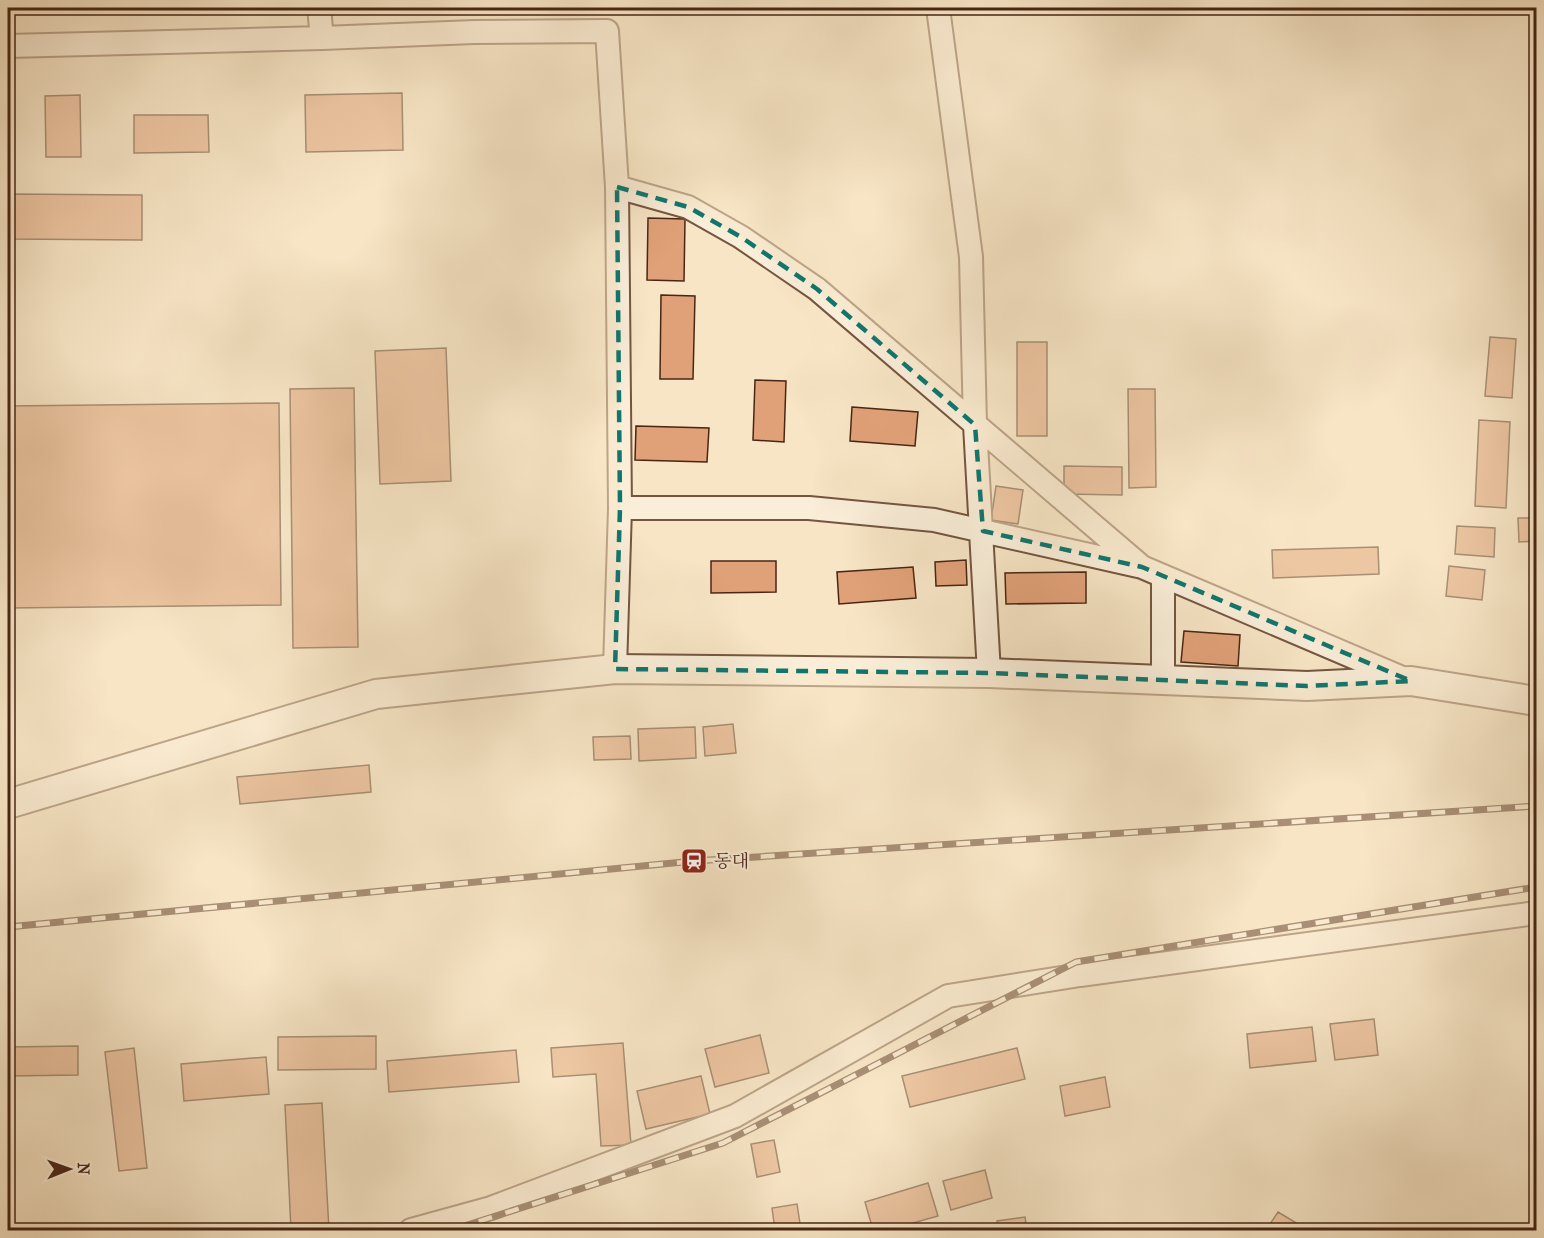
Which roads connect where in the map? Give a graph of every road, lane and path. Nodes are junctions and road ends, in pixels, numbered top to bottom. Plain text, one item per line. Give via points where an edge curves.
1 (319, 8) edge
2 (938, 8) edge
3 (322, 38) junction
4 (8, 46) edge
5 (617, 187) junction
6 (975, 424) junction
7 (620, 508) junction
8 (983, 531) junction
9 (1142, 567) junction
10 (1163, 576) junction
11 (615, 669) junction
12 (989, 673) junction
13 (1163, 680) junction
14 (1411, 681) junction
15 (1536, 701) edge
16 (8, 804) edge
17 (1536, 913) edge
18 (411, 1230) edge

1 - 3 street
2 - 6 street via 971,257
3 - 4 street
3 - 5 street via 607,31
5 - 6 street via 688,207 741,237 817,289
5 - 7 street
6 - 8 street
6 - 9 street
7 - 8 street via 809,508 934,520
7 - 11 street
8 - 9 street
8 - 12 street
9 - 10 street
10 - 13 street
10 - 14 street
11 - 12 street
11 - 16 street via 376,694
12 - 13 street
13 - 14 street via 1307,686
14 - 15 street
17 - 18 street via 948,996 735,1116 491,1208

